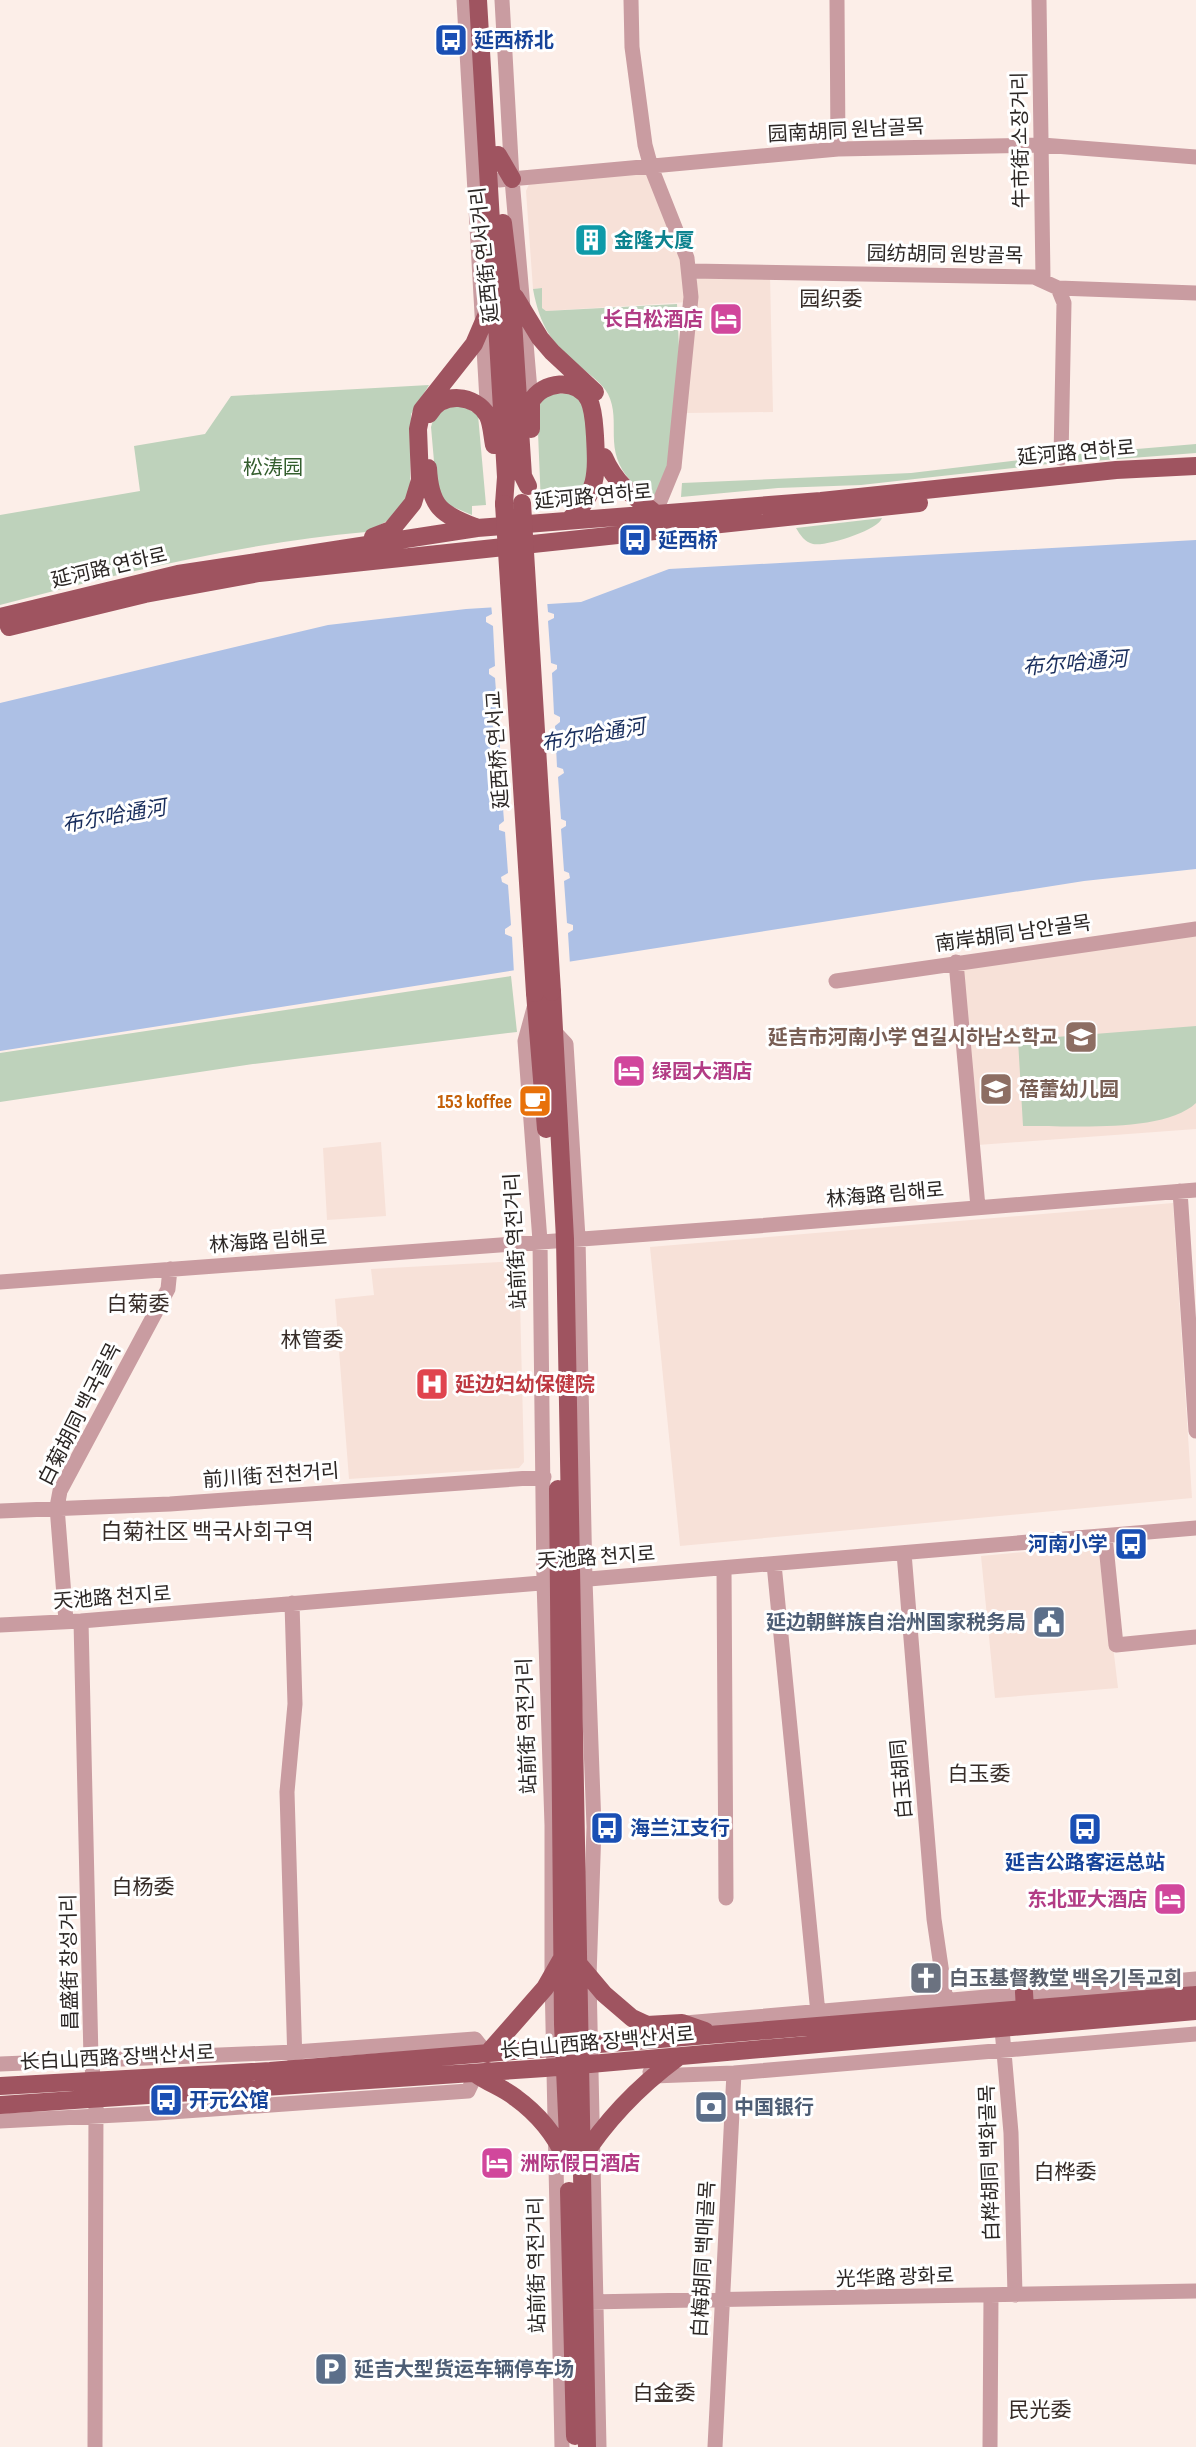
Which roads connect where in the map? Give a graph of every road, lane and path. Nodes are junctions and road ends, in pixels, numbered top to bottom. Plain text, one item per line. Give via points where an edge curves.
1 (464, 0) edge
2 (478, 0) edge
3 (490, 0) edge
4 (502, 0) edge
5 (631, 0) edge
6 (837, 0) edge
7 (1038, 0) edge
8 (1042, 145) junction
9 (838, 149) junction
10 (1196, 157) edge
11 (651, 167) junction
12 (506, 179) junction
13 (691, 271) junction
14 (1043, 279) junction
15 (1058, 288) junction
16 (503, 290) junction
17 (1196, 293) edge
18 (525, 316) junction
19 (483, 326) junction
20 (531, 402) junction
21 (488, 418) junction
22 (604, 457) junction
23 (1061, 458) dead end
24 (1196, 466) edge
25 (1196, 477) edge
26 (514, 497) junction
27 (436, 506) junction
28 (655, 513) junction
29 (575, 519) junction
30 (477, 528) junction
31 (445, 533) junction
32 (561, 542) junction
33 (355, 544) junction
34 (441, 552) junction
35 (0, 617) edge
36 (0, 630) edge
37 (1196, 929) edge
38 (956, 962) junction
39 (836, 981) dead end
40 (540, 997) junction
41 (1188, 1191) edge
42 (978, 1207) junction
43 (559, 1240) junction
44 (170, 1269) junction
45 (0, 1282) edge
46 (1196, 1431) edge
47 (544, 1477) junction
48 (57, 1508) junction
49 (0, 1511) edge
50 (1196, 1528) edge
51 (1105, 1536) junction
52 (904, 1553) junction
53 (774, 1564) junction
54 (724, 1568) junction
55 (565, 1581) junction
56 (292, 1603) junction
57 (74, 1621) junction
58 (0, 1625) edge
59 (1196, 1637) edge
60 (726, 1898) dead end
61 (570, 1958) junction
62 (589, 1977) junction
63 (552, 1978) junction
64 (1196, 1979) edge
65 (1196, 1995) edge
66 (946, 2001) junction
67 (1024, 2001) junction
68 (1196, 2012) edge
69 (818, 2013) junction
70 (682, 2023) junction
71 (1002, 2029) junction
72 (713, 2034) junction
73 (1196, 2034) edge
74 (572, 2046) junction
75 (1004, 2050) junction
76 (487, 2054) junction
77 (677, 2058) junction
78 (91, 2059) junction
79 (295, 2061) junction
80 (638, 2061) junction
81 (0, 2064) edge
82 (573, 2066) junction
83 (734, 2073) junction
84 (653, 2076) junction
85 (95, 2080) junction
86 (472, 2082) junction
87 (0, 2086) edge
88 (0, 2105) edge
89 (96, 2108) junction
90 (0, 2121) edge
91 (557, 2140) junction
92 (593, 2141) junction
93 (574, 2164) junction
94 (594, 2194) junction
95 (1196, 2291) edge
96 (991, 2295) junction
97 (1015, 2295) junction
98 (721, 2299) junction
99 (591, 2302) junction
100 (94, 2447) edge
101 (562, 2447) edge
102 (575, 2447) edge
103 (587, 2447) edge
104 (598, 2447) edge
105 (716, 2447) edge
106 (990, 2447) edge

1 - 19 street, 延西街 연서거리
2 - 16 main road, 延西街 연서거리
3 - 12 main road, 延西街 연서거리 via 498,154
4 - 12 street, 延西街 연서거리
5 - 11 street via 634,73
6 - 9 street
7 - 8 street, 牛市街 소장거리
8 - 9 street, 园南胡同 원남골목
8 - 10 street, 园南胡同 원남골목
8 - 14 street, 牛市街 소장거리
9 - 11 street, 园南胡同 원남골목
11 - 12 street, 园南胡同 원남골목
11 - 13 street
12 - 16 main road, 延西街 연서거리
12 - 18 street, 延西街 연서거리
13 - 14 street, 园纺胡同 원방골목
13 - 28 street via 674,468
14 - 15 street, 园纺胡同 원방골목
15 - 17 street, 园纺胡同 원방골목
15 - 23 street via 1064,303
16 - 18 main road
16 - 19 main road
16 - 26 main road, 延西街 연서거리 via 506,477
16 - 26 main road, 延西街 연서거리 via 523,476
18 - 20 street, 延西街 연서거리
18 - 22 main road via 552,352 598,395
19 - 21 street, 延西街 연서거리
19 - 33 main road via 464,358 422,410 418,429 420,480 413,503 391,530
20 - 26 main road via 532,477
20 - 29 main road via 543,389 564,384 585,394 593,412 594,482
21 - 26 main road via 498,477
21 - 27 main road via 475,404 455,397 432,408 427,422 428,468
22 - 28 main road via 625,490
22 - 29 main road via 600,492
24 - 28 main road, 延河路 연하로
25 - 32 main road, 延河路 연하로 via 1000,494
26 - 40 main road, 延西桥 연서교, bridge
27 - 30 main road
27 - 31 main road
28 - 29 main road, 延河路 연하로
29 - 30 main road, 延河路 연하로
29 - 32 main road
30 - 31 main road, 延河路 연하로
31 - 33 main road, 延河路 연하로
31 - 34 main road
32 - 34 main road, 延河路 연하로
33 - 35 main road, 延河路 연하로 via 178,574
34 - 36 main road, 延河路 연하로 via 205,582
37 - 38 street, 南岸胡同 남안골목
38 - 39 street, 南岸胡同 남안골목
38 - 42 street
40 - 43 main road, 站前街 역전거리
40 - 43 main road, 站前街 역전거리 via 553,1030
41 - 42 street, 林海路 림해로
41 - 46 street
42 - 43 street, 林海路 림해로
43 - 44 street, 林海路 림해로
43 - 47 street, 站前街 역전거리
43 - 55 main road, 站前街 역전거리
44 - 45 street, 林海路 림해로
44 - 48 street, 白菊胡同 백국골목 via 168,1289 63,1484
47 - 48 street, 前川街 전천거리 via 170,1504
47 - 55 street, 站前街 역전거리
48 - 49 street, 前川街 전천거리
48 - 57 street, 白菊胡同 백국골목
50 - 51 street, 天池路 천지로
51 - 52 street, 天池路 천지로
51 - 59 street via 1116,1645
52 - 53 street, 天池路 천지로
52 - 66 street, 白玉胡同 via 934,1919
53 - 54 street, 天池路 천지로
53 - 69 street
54 - 55 street, 天池路 천지로
54 - 60 street
55 - 56 street, 天池路 천지로
55 - 61 main road, 站前街 역전거리
55 - 62 street, 站前街 역전거리 via 594,1827
55 - 63 street, 站前街 역전거리 via 552,1825
56 - 57 street, 天池路 천지로
56 - 79 street via 295,1704 287,1792
57 - 58 street, 天池路 천지로
57 - 78 street, 昌盛街 창성거리
61 - 62 main road
61 - 63 main road
61 - 74 main road, 站前街 역전거리
62 - 70 main road via 632,2018 647,2025
62 - 74 street, 站前街 역전거리
63 - 74 street, 站前街 역전거리
63 - 76 main road
64 - 67 street
65 - 67 main road, 长白山西路 장백산서로
66 - 67 street
66 - 69 street
67 - 72 main road, 长白山西路 장백산서로
68 - 71 main road, 长白山西路 장백산서로
69 - 70 street
70 - 72 main road
71 - 75 street, 白桦胡同 백화골목
71 - 77 main road, 长白山西路 장백산서로
72 - 74 main road, 长白山西路 장백산서로
73 - 75 street
74 - 76 main road, 长白山西路 장백산서로
74 - 82 main road, 站前街 역전거리
75 - 83 street
75 - 97 street, 白桦胡同 백화골목 via 1011,2133
76 - 79 main road, 长白山西路 장백산서로
77 - 80 main road, 长白山西路 장백산서로
77 - 84 main road
78 - 79 street, 长白山西路 장백산서로
78 - 81 street, 长白山西路 장백산서로
78 - 85 street, 昌盛街 창성거리
79 - 85 main road, 长白山西路 장백산서로
80 - 82 main road, 长白山西路 장백산서로
80 - 84 street
82 - 86 main road, 长白山西路 장백산서로
82 - 91 street, 站前街 역전거리
82 - 92 street, 站前街 역전거리
82 - 93 main road, 站前街 역전거리
83 - 84 street
83 - 98 street, 白梅胡同 백매골목
84 - 92 main road via 607,2121
85 - 87 main road, 长白山西路 장백산서로
85 - 89 street, 昌盛街 창성거리
86 - 89 main road, 长白山西路 장백산서로
86 - 91 main road via 515,2097
88 - 89 main road, 长白山西路 장백산서로
89 - 90 street, 长白山西路 장백산서로
89 - 100 street, 昌盛街 창성거리
91 - 93 main road
91 - 101 street, 站前街 역전거리
92 - 93 main road
92 - 94 street, 站前街 역전거리
93 - 94 main road
93 - 99 main road, 站前街 역전거리
93 - 102 main road, 站前街 역전거리
94 - 99 street, 站前街 역전거리
95 - 97 street, 光华路 광화로
96 - 97 street, 光华路 광화로
96 - 98 street, 光华路 광화로
96 - 106 street
98 - 99 street, 光华路 광화로
98 - 105 street, 白梅胡同 백매골목
99 - 103 main road, 站前街 역전거리
99 - 104 street, 站前街 역전거리

